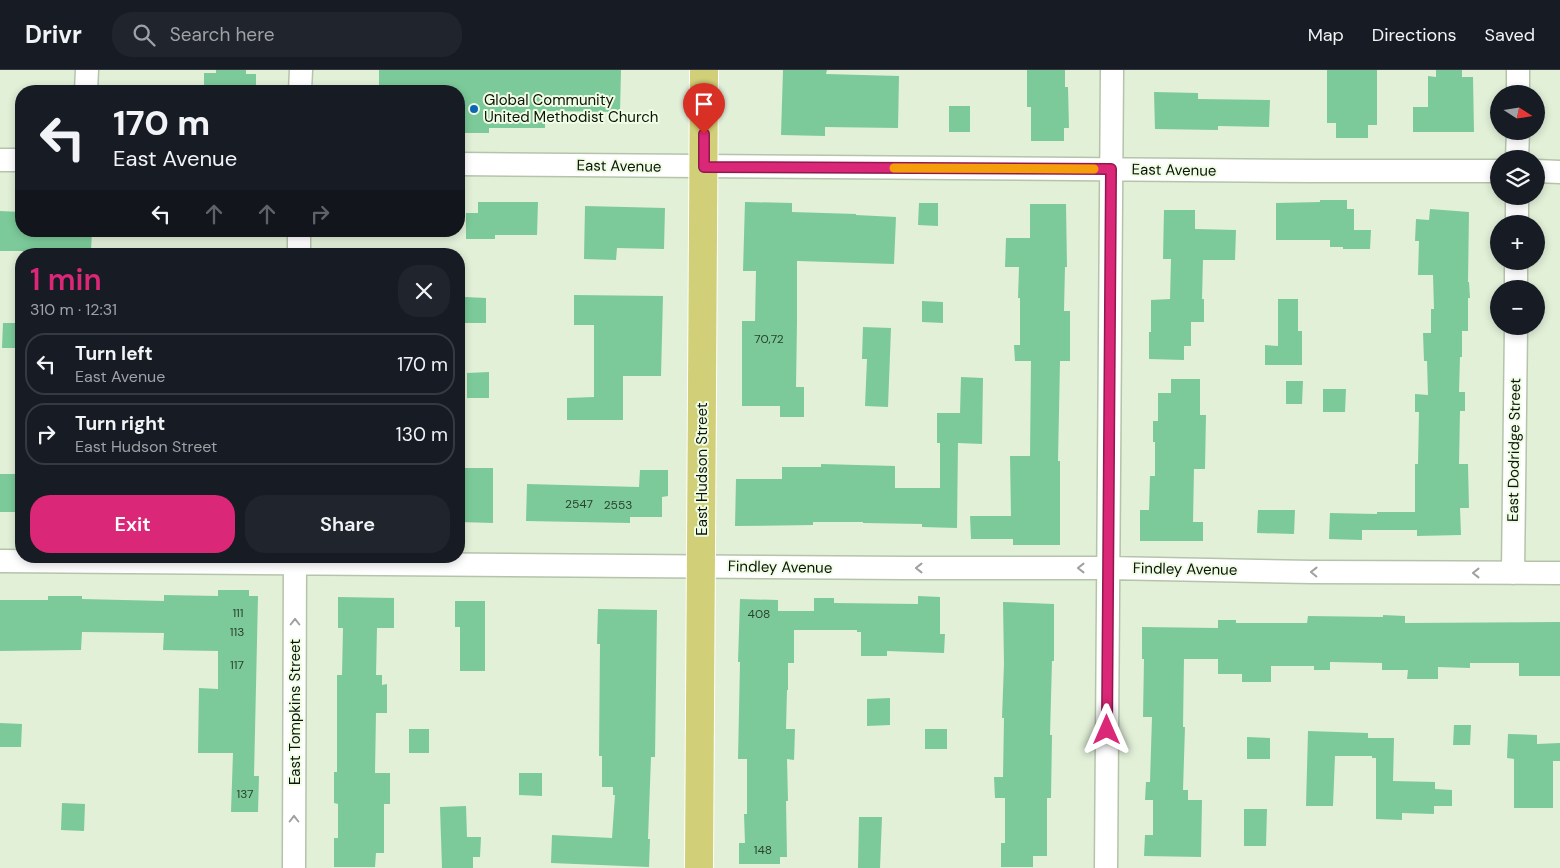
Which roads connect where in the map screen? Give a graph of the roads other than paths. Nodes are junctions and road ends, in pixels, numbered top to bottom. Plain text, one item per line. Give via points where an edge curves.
1 (86, 70) edge
2 (300, 70) edge
3 (704, 70) edge
4 (1112, 70) edge
5 (1518, 70) edge
6 (86, 85) edge
7 (300, 85) edge
8 (1518, 85) edge
9 (0, 160) edge
10 (15, 160) edge
11 (465, 164) edge
12 (704, 167) junction
13 (1111, 169) junction
14 (1490, 171) edge
15 (1545, 171) edge
16 (1560, 172) edge
17 (1516, 335) edge
18 (0, 561) edge
19 (15, 561) edge
20 (295, 563) edge
21 (465, 563) edge
22 (701, 566) junction
23 (1108, 568) junction
24 (1512, 573) junction
25 (1560, 574) edge
26 (294, 868) edge
27 (699, 868) edge
28 (1106, 868) edge

1 - 6 street
2 - 7 street
3 - 12 main road, East Hudson Street
4 - 13 street
5 - 8 street
9 - 10 street
11 - 12 street, East Avenue
12 - 13 street, East Avenue
12 - 22 main road, East Hudson Street
13 - 14 street, East Avenue
13 - 23 street
15 - 16 street
17 - 24 street, East Dodridge Street
18 - 19 street, Findley Avenue
26 -> 20 street, East Tompkins Street
21 - 22 street, Findley Avenue
23 -> 22 street, Findley Avenue
22 - 27 main road, East Hudson Street
24 -> 23 street, Findley Avenue
23 - 28 street
24 - 25 street, Findley Avenue

